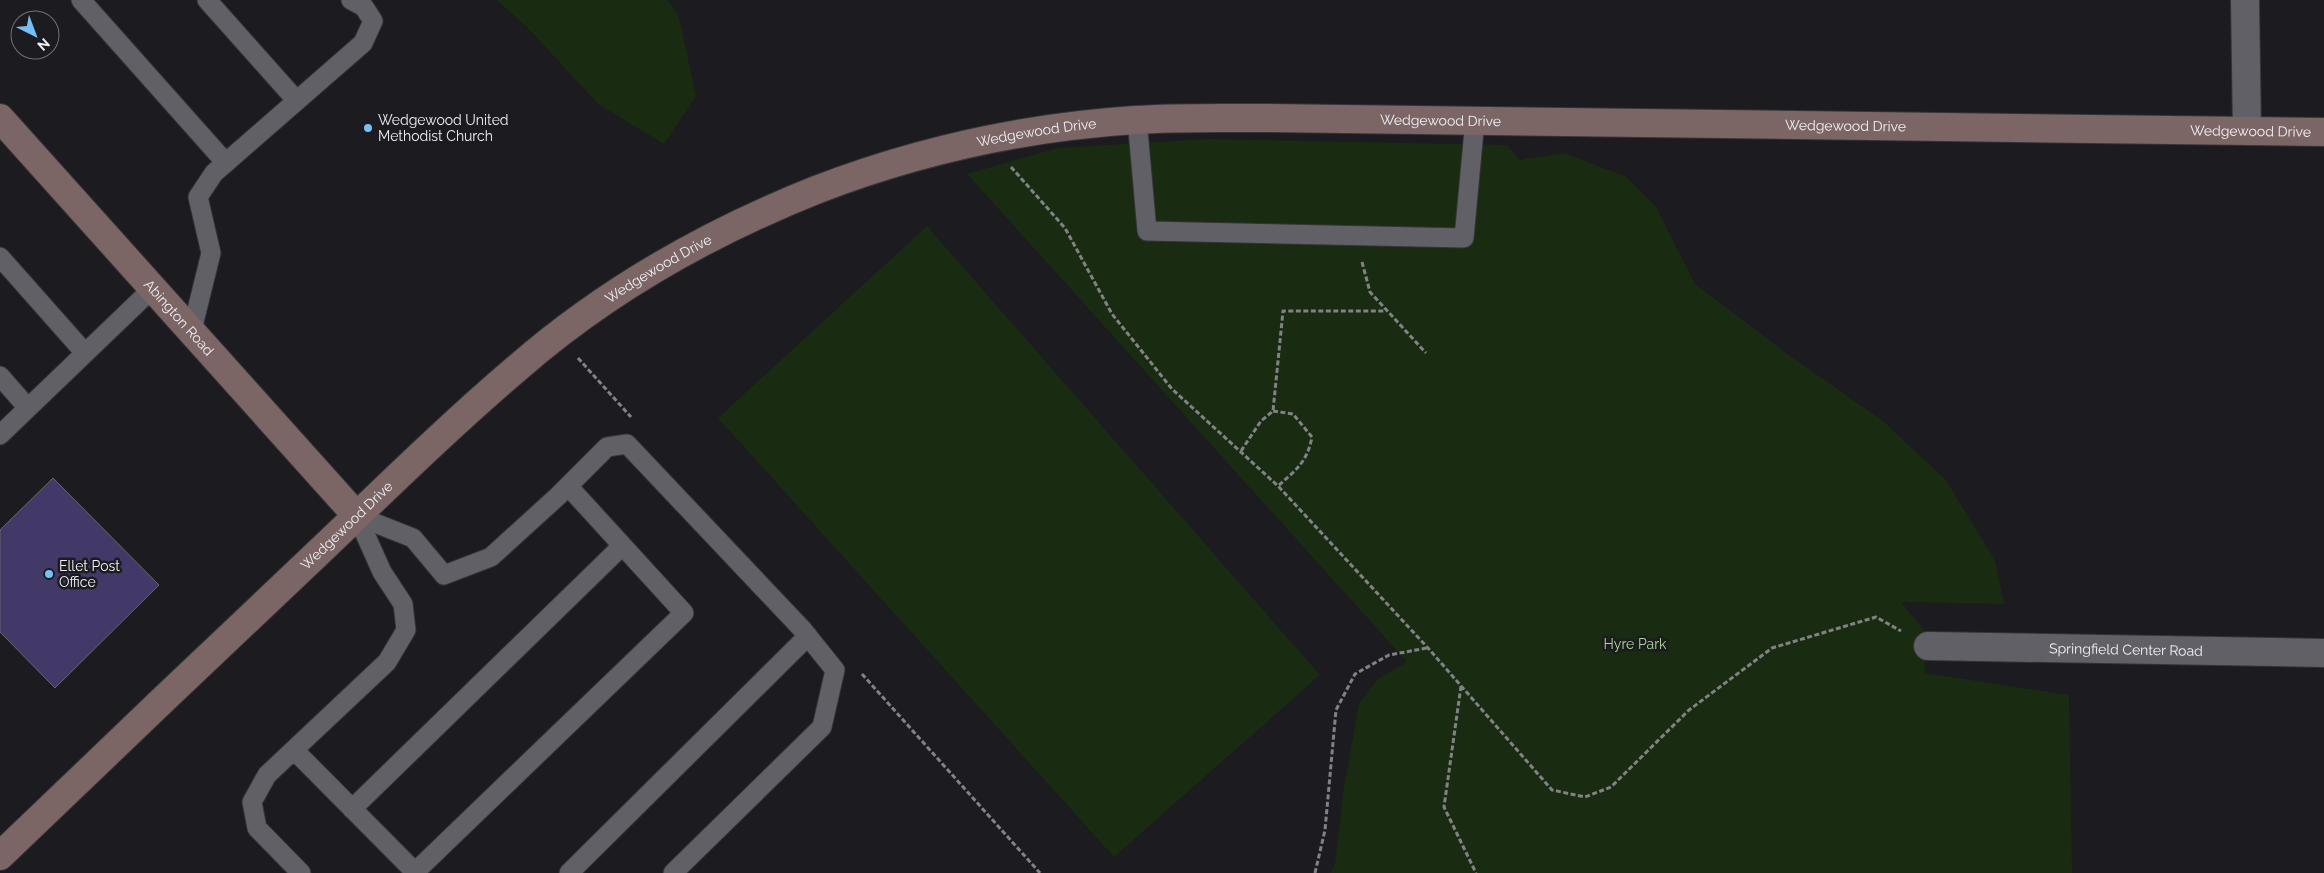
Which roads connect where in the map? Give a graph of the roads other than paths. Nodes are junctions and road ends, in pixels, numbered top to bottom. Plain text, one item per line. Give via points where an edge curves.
1 (81, 0) edge
2 (207, 0) edge
3 (351, 0) edge
4 (2245, 0) edge
5 (297, 101) junction
6 (0, 118) edge
7 (1137, 119) junction
8 (1475, 120) junction
9 (2248, 131) junction
10 (2324, 132) edge
11 (226, 163) junction
12 (0, 257) edge
13 (152, 289) junction
14 (192, 330) junction
15 (85, 353) junction
16 (0, 376) edge
17 (28, 408) junction
18 (0, 435) edge
19 (568, 486) junction
20 (357, 516) junction
21 (622, 546) junction
22 (808, 636) junction
23 (1928, 646) road end
24 (2324, 653) edge
25 (294, 750) junction
26 (352, 809) junction
27 (0, 856) edge
28 (301, 873) edge
29 (569, 873) edge
30 (673, 873) edge

1 - 11 lane
2 - 5 lane
3 - 5 lane via 364,7 373,21 363,43
4 - 9 street
5 - 11 lane
6 - 13 street, Abington Road
7 - 8 street, Wedgewood Drive
7 - 8 lane via 1147,231 1464,238
7 - 20 street, Wedgewood Drive via 987,140 868,172 815,191 691,248 630,285 516,368
8 - 9 street, Wedgewood Drive
9 - 10 street, Wedgewood Drive
11 - 14 lane via 214,173 198,197 210,253
12 - 15 lane
13 - 14 street, Abington Road
13 - 15 lane
14 - 20 street, Abington Road
15 - 17 lane
16 - 17 lane
17 - 18 lane
19 - 20 lane via 491,557 444,575 413,538
19 - 21 lane
19 - 22 lane via 607,447 627,444
20 - 25 lane via 382,572 403,604 406,630 388,662
20 - 27 street, Wedgewood Drive
21 - 26 lane
21 - 26 lane via 684,613 415,872
22 - 29 lane
22 - 30 lane via 835,670 822,727
23 - 24 street, Springfield Center Road
25 - 26 lane
25 - 28 lane via 267,775 252,802 257,828

